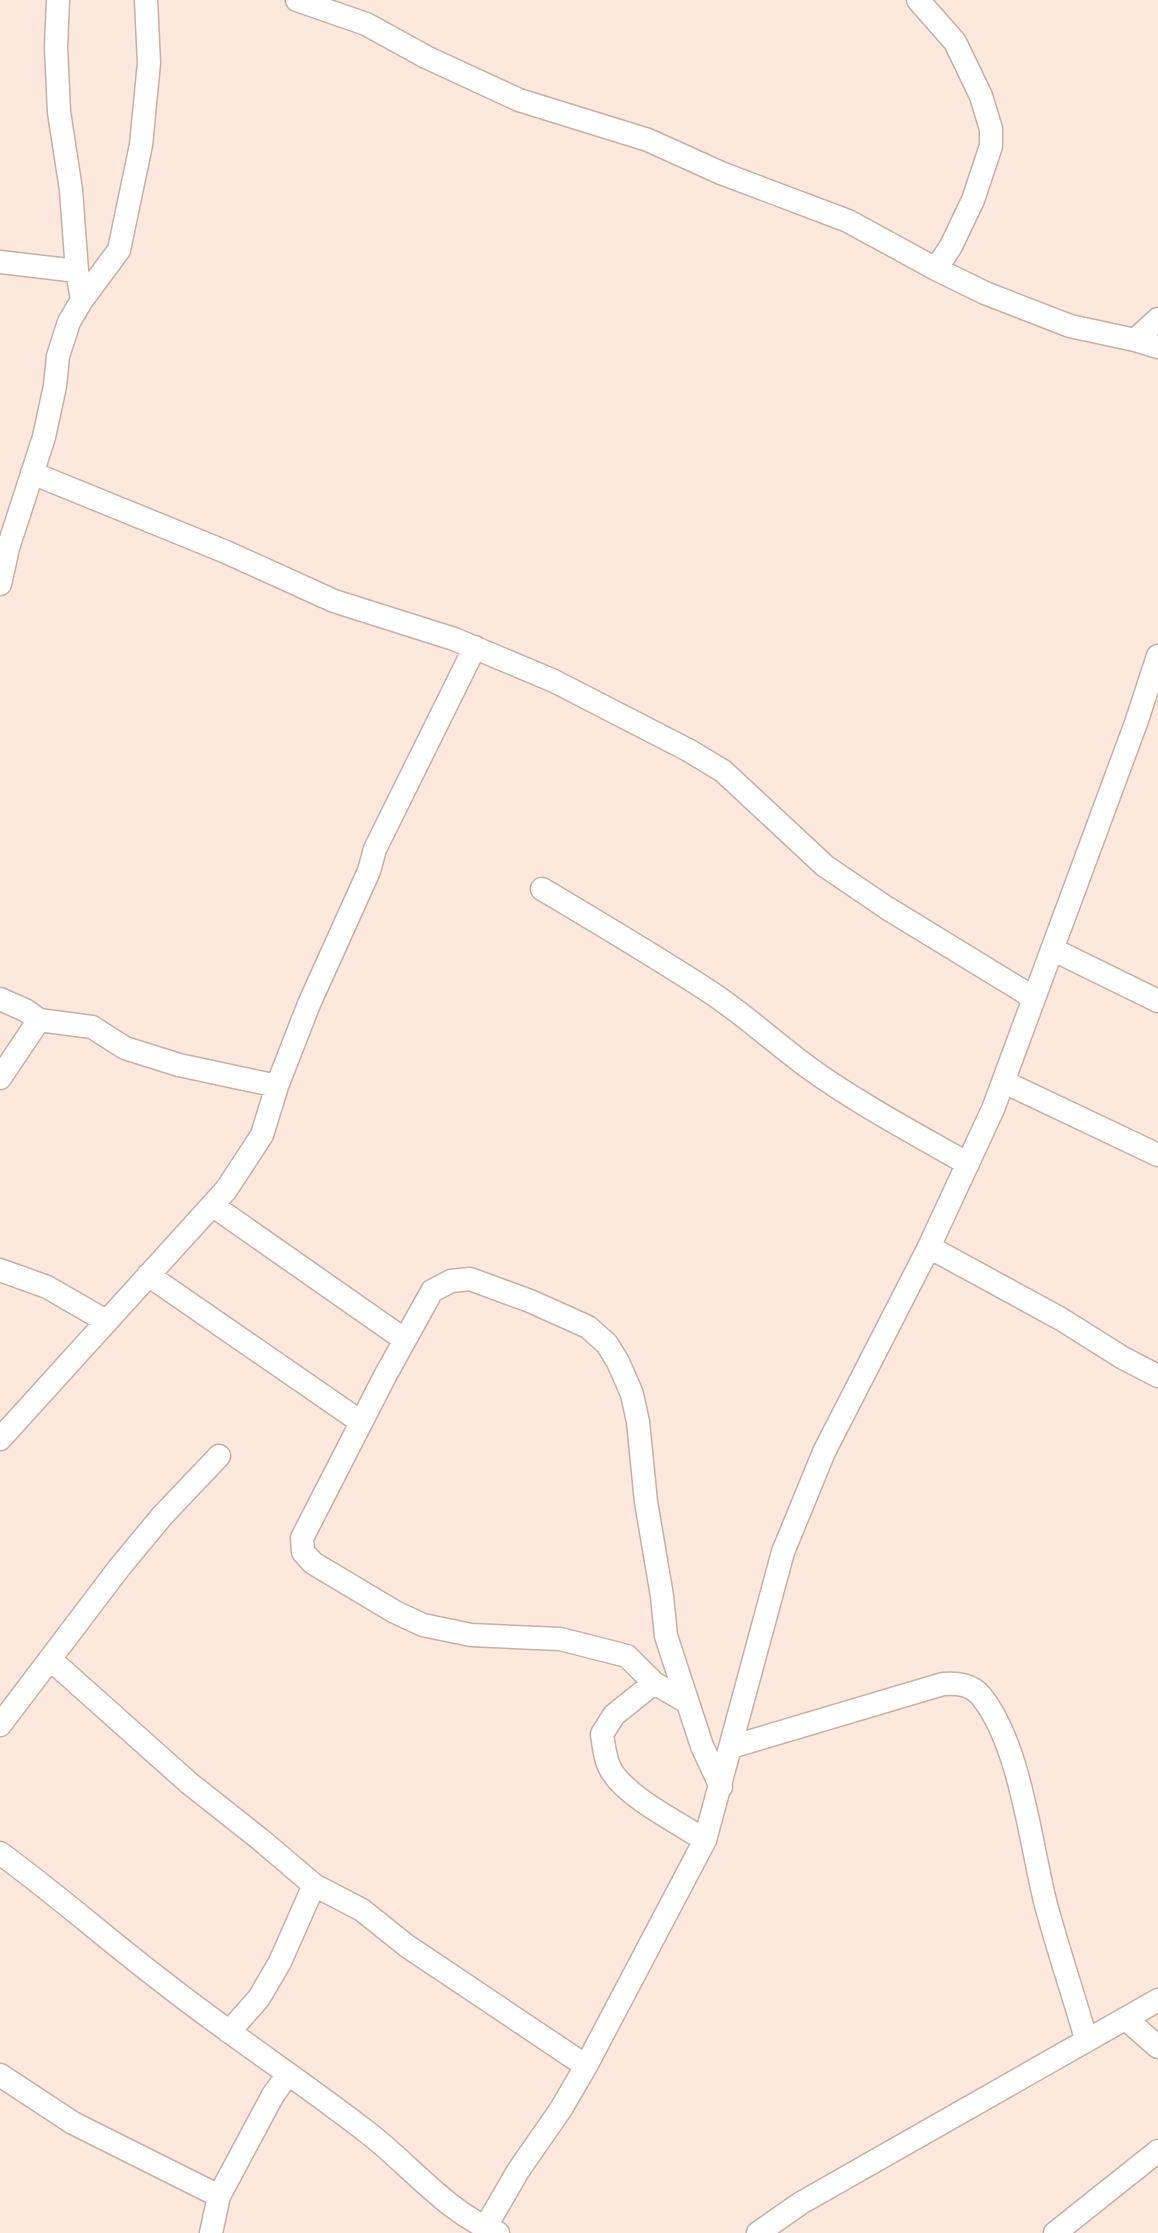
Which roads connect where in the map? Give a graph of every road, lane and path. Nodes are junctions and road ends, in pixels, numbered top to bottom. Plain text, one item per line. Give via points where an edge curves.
1 (58, 0) edge
2 (146, 0) edge
3 (297, 0) edge
4 (918, 0) edge
5 (0, 262) edge
6 (936, 269) junction
7 (77, 271) junction
8 (82, 300) junction
9 (1158, 319) edge
10 (1135, 340) junction
11 (1158, 347) edge
12 (32, 474) junction
13 (0, 584) edge
14 (474, 648) junction
15 (1158, 656) edge
16 (542, 889) dead end
17 (1052, 949) junction
18 (1034, 998) junction
19 (0, 999) edge
20 (1158, 1001) edge
21 (39, 1020) junction
22 (0, 1078) edge
23 (1004, 1082) junction
24 (277, 1086) junction
25 (1158, 1155) edge
26 (968, 1164) junction
27 (212, 1205) junction
28 (930, 1247) junction
29 (0, 1270) edge
30 (148, 1275) junction
31 (106, 1321) junction
32 (404, 1340) junction
33 (1158, 1376) edge
34 (361, 1422) junction
35 (0, 1439) edge
36 (219, 1456) dead end
37 (50, 1659) junction
38 (654, 1683) junction
39 (687, 1702) junction
40 (0, 1725) edge
41 (731, 1747) junction
42 (721, 1787) junction
43 (705, 1840) junction
44 (0, 1853) edge
45 (314, 1885) junction
46 (1158, 2000) edge
47 (1126, 2019) junction
48 (229, 2032) junction
49 (1086, 2039) junction
50 (1158, 2047) edge
51 (586, 2066) junction
52 (288, 2074) junction
53 (0, 2076) edge
54 (1158, 2151) edge
55 (219, 2196) junction
56 (492, 2230) edge
57 (211, 2233) edge
58 (758, 2233) edge
59 (1055, 2233) edge

1 - 7 street via 59,112 71,190
2 - 8 street via 149,63 142,136 121,241
3 - 6 street via 366,24 426,57 519,100 648,140 721,173 848,221
4 - 6 street via 955,42 981,96 991,129 991,146 973,200
5 - 7 street
6 - 10 street via 985,293 1070,326
7 - 8 street
8 - 12 street via 69,322 58,356 44,437
9 - 10 street
10 - 11 street
12 - 13 street
12 - 14 street via 226,552 334,601
14 - 18 street via 554,682 723,771 825,866
14 - 24 street via 375,849
15 - 17 street
16 - 26 street via 711,993 865,1106
17 - 18 street
17 - 20 street
18 - 23 street
19 - 21 street
21 - 22 street
21 - 24 street via 92,1027 125,1048 179,1065
23 - 25 street
23 - 26 street
24 - 27 street via 262,1135 226,1190
26 - 28 street
27 - 30 street
27 - 32 street
28 - 33 street
28 - 41 street via 824,1452 783,1552
29 - 31 street via 47,1287
30 - 31 street
30 - 34 street
31 - 35 street
32 - 34 street
32 - 39 street via 432,1291 451,1280 470,1279 530,1300 588,1327 608,1344 632,1394 666,1636
34 - 38 street via 302,1538 303,1552 313,1563 395,1612 424,1625 471,1636 560,1639 627,1656
36 - 37 street via 119,1568
37 - 40 street
37 - 45 street via 189,1783
38 - 39 street
38 - 43 street via 614,1716 602,1734 606,1757 612,1771 628,1791
39 - 42 street
41 - 42 street
41 - 49 street via 943,1684 962,1683 980,1694 999,1726 1011,1757 1045,1901
42 - 43 street
43 - 51 street
44 - 48 street
45 - 48 street via 280,1962 263,1991
45 - 51 street via 362,1910 407,1946
46 - 47 street
47 - 49 street
47 - 50 street
48 - 52 street
49 - 58 street via 801,2203
51 - 56 street via 518,2171
52 - 55 street via 273,2095
52 - 56 street via 367,2132 450,2205
53 - 55 street via 73,2123
54 - 59 street
55 - 57 street

